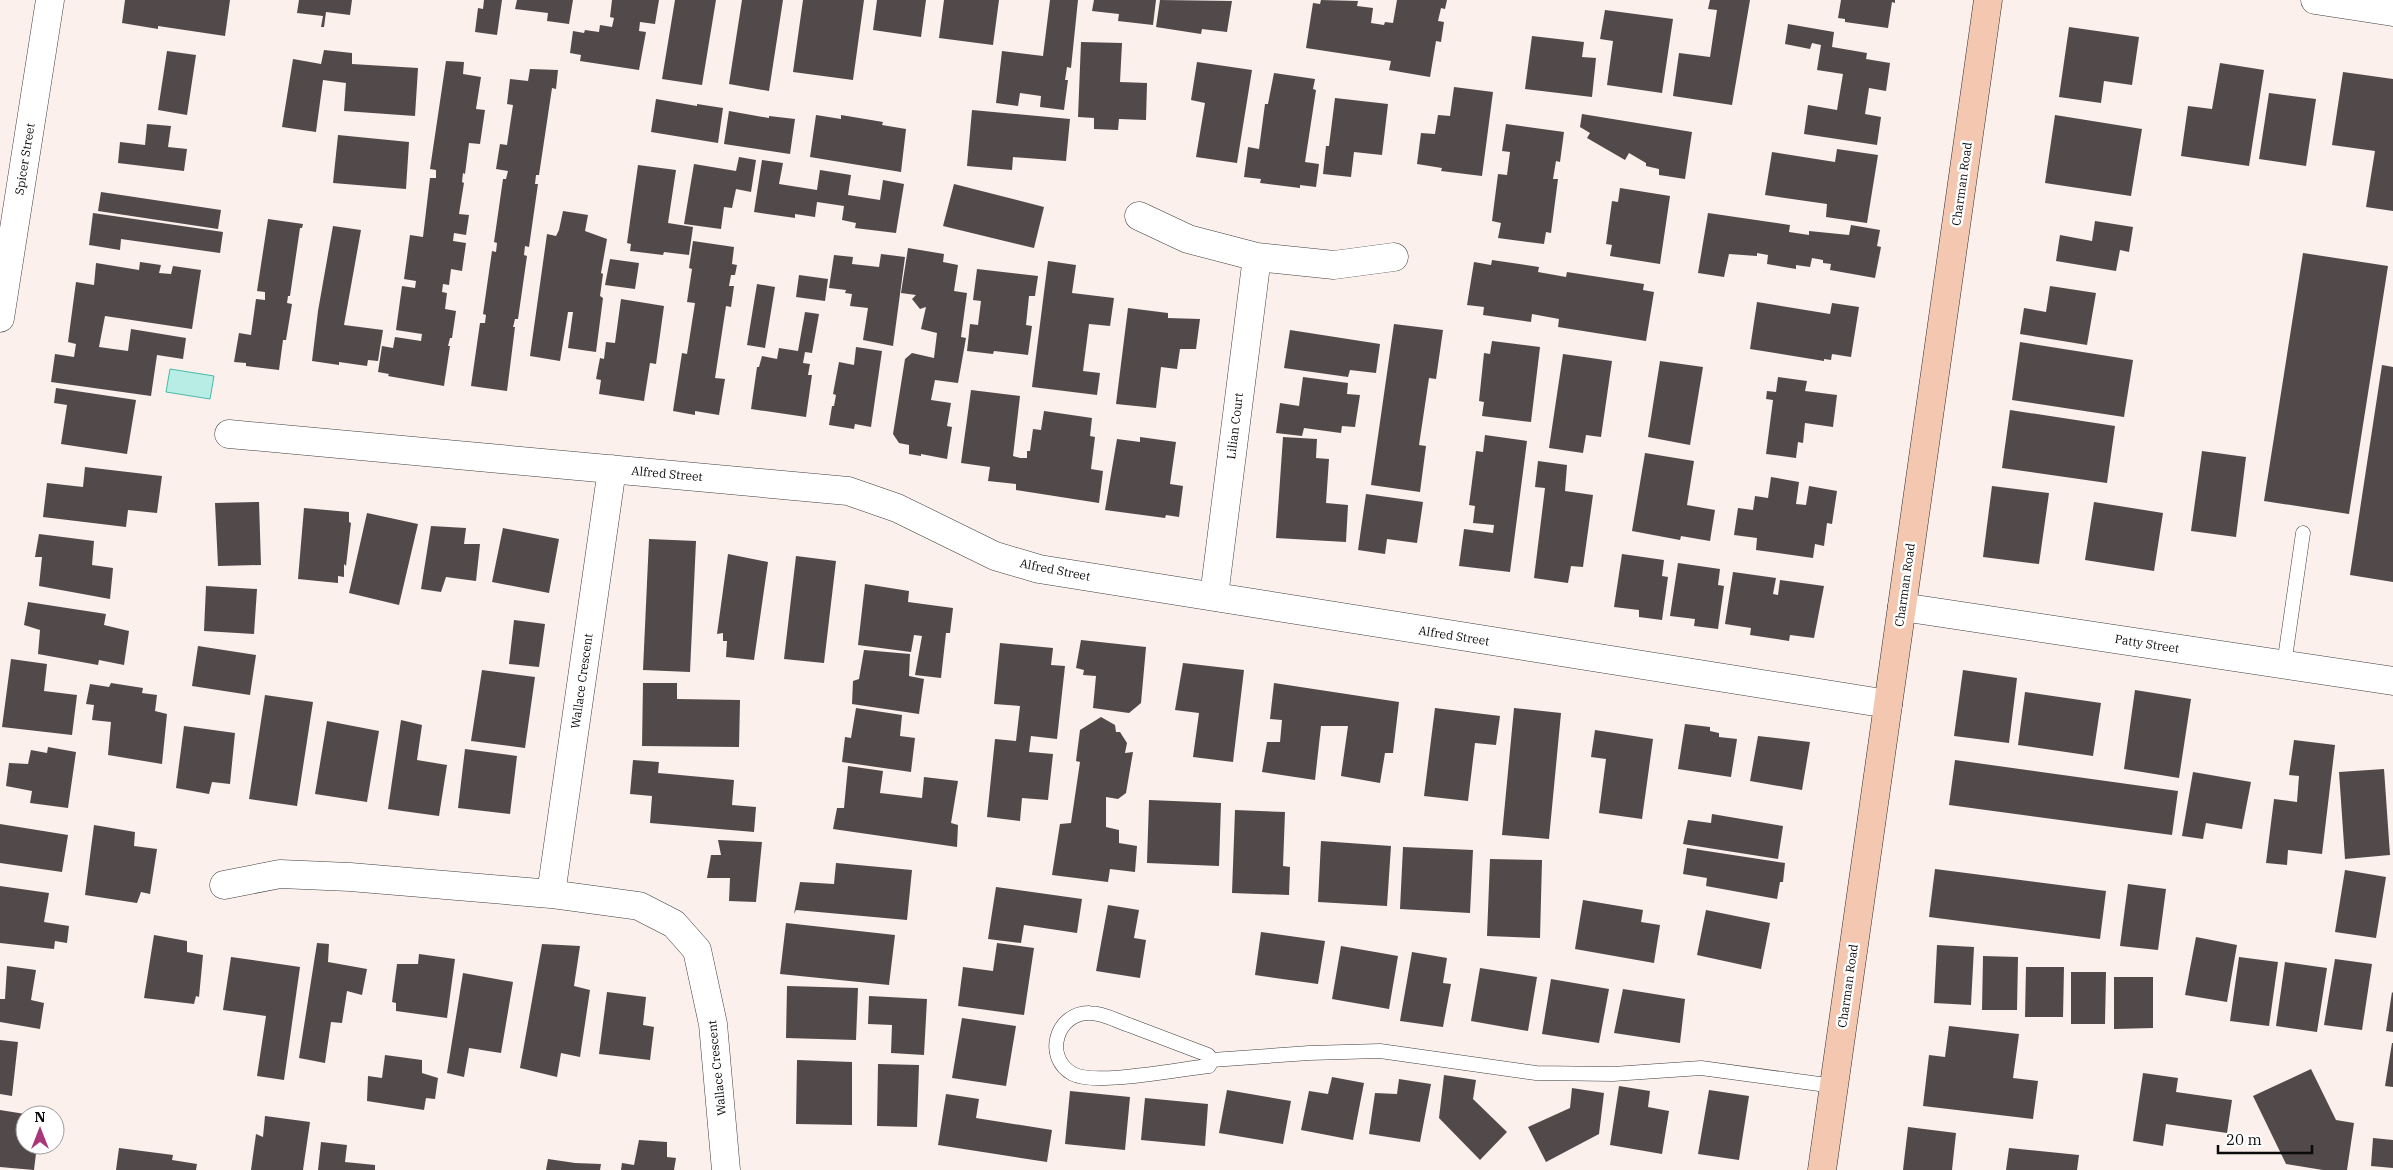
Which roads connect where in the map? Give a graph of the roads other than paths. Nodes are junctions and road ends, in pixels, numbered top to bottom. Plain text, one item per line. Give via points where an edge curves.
1 (50, 0) edge
2 (1988, 0) edge
3 (2315, 0) edge
4 (2393, 12) edge
5 (1139, 216) dead end
6 (1257, 257) junction
7 (1394, 257) dead end
8 (0, 318) edge
9 (229, 434) dead end
10 (612, 469) junction
11 (2303, 533) dead end
12 (1214, 596) junction
13 (1902, 607) junction
14 (2284, 665) junction
15 (2393, 681) edge
16 (1888, 704) junction
17 (224, 885) dead end
18 (551, 894) junction
19 (1212, 1060) junction
20 (1834, 1086) junction
21 (726, 1170) edge
22 (1822, 1170) edge

1 - 8 street, Spicer Street
2 - 13 main road, Charman Road
3 - 4 street
5 - 6 street via 1188,239
6 - 7 street via 1334,265
6 - 12 street, Lilian Court
9 - 10 street, Alfred Street
10 - 12 street, Alfred Street via 848,491 897,508 995,556 1039,569
10 - 18 street, Wallace Crescent
11 - 14 lane
12 - 16 street, Alfred Street
13 - 14 street, Patty Street
13 - 16 main road, Charman Road
14 - 15 street, Patty Street
16 - 20 main road, Charman Road
17 - 18 street, Wallace Crescent via 280,874
18 - 21 street, Wallace Crescent via 639,906 674,924 697,950 714,1024
19 - 19 lane via 1209,1066 1086,1078 1063,1067 1055,1043 1066,1020 1090,1013 1208,1055
19 - 20 lane via 1380,1051 1536,1074 1614,1074 1701,1068
20 - 22 main road, Charman Road

